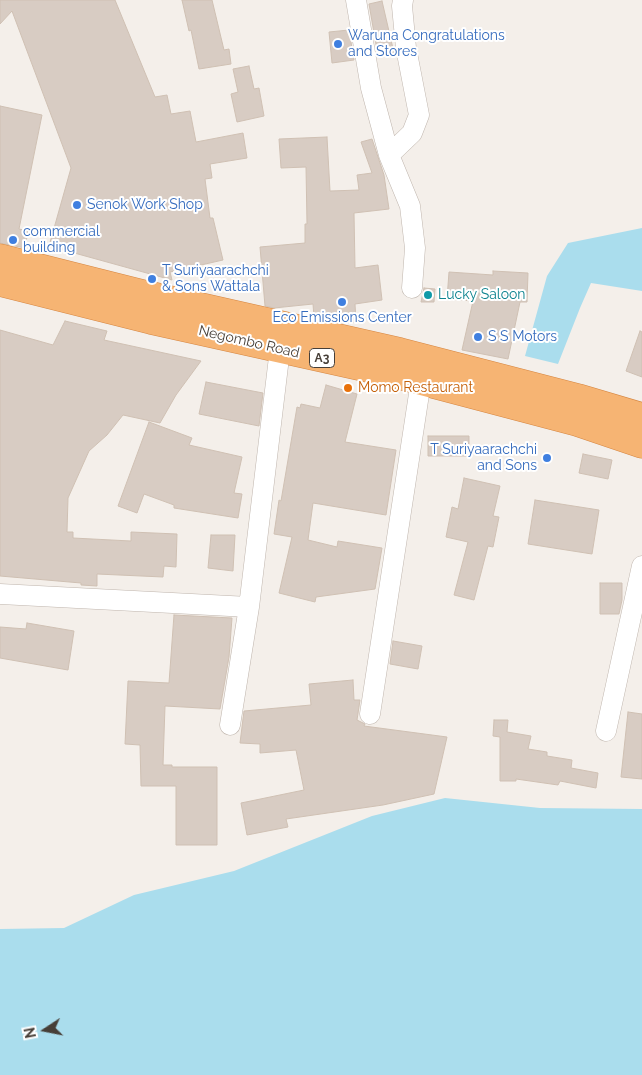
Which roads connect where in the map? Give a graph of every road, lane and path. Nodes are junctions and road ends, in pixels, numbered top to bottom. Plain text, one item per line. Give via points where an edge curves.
1 (339, 0) edge
2 (403, 0) edge
3 (357, 4) edge
4 (389, 155) junction
5 (0, 258) edge
6 (0, 282) edge
7 (412, 288) dead end
8 (280, 349) junction
9 (421, 381) junction
10 (642, 417) edge
11 (642, 444) edge
12 (642, 566) edge
13 (0, 594) edge
14 (248, 607) junction
15 (370, 714) dead end
16 (230, 725) dead end
17 (606, 731) dead end

1 - 3 street
2 - 4 street via 406,48 418,115 412,133
3 - 4 street via 371,88
4 - 7 street via 410,206 415,248
5 - 10 highway, Negombo Road / A3 via 400,352
6 - 8 highway, Negombo Road / A3
8 - 9 highway, Negombo Road / A3
8 - 14 street
9 - 11 highway, Negombo Road / A3 via 576,422
9 - 15 street
12 - 17 street
13 - 14 street
14 - 16 street

